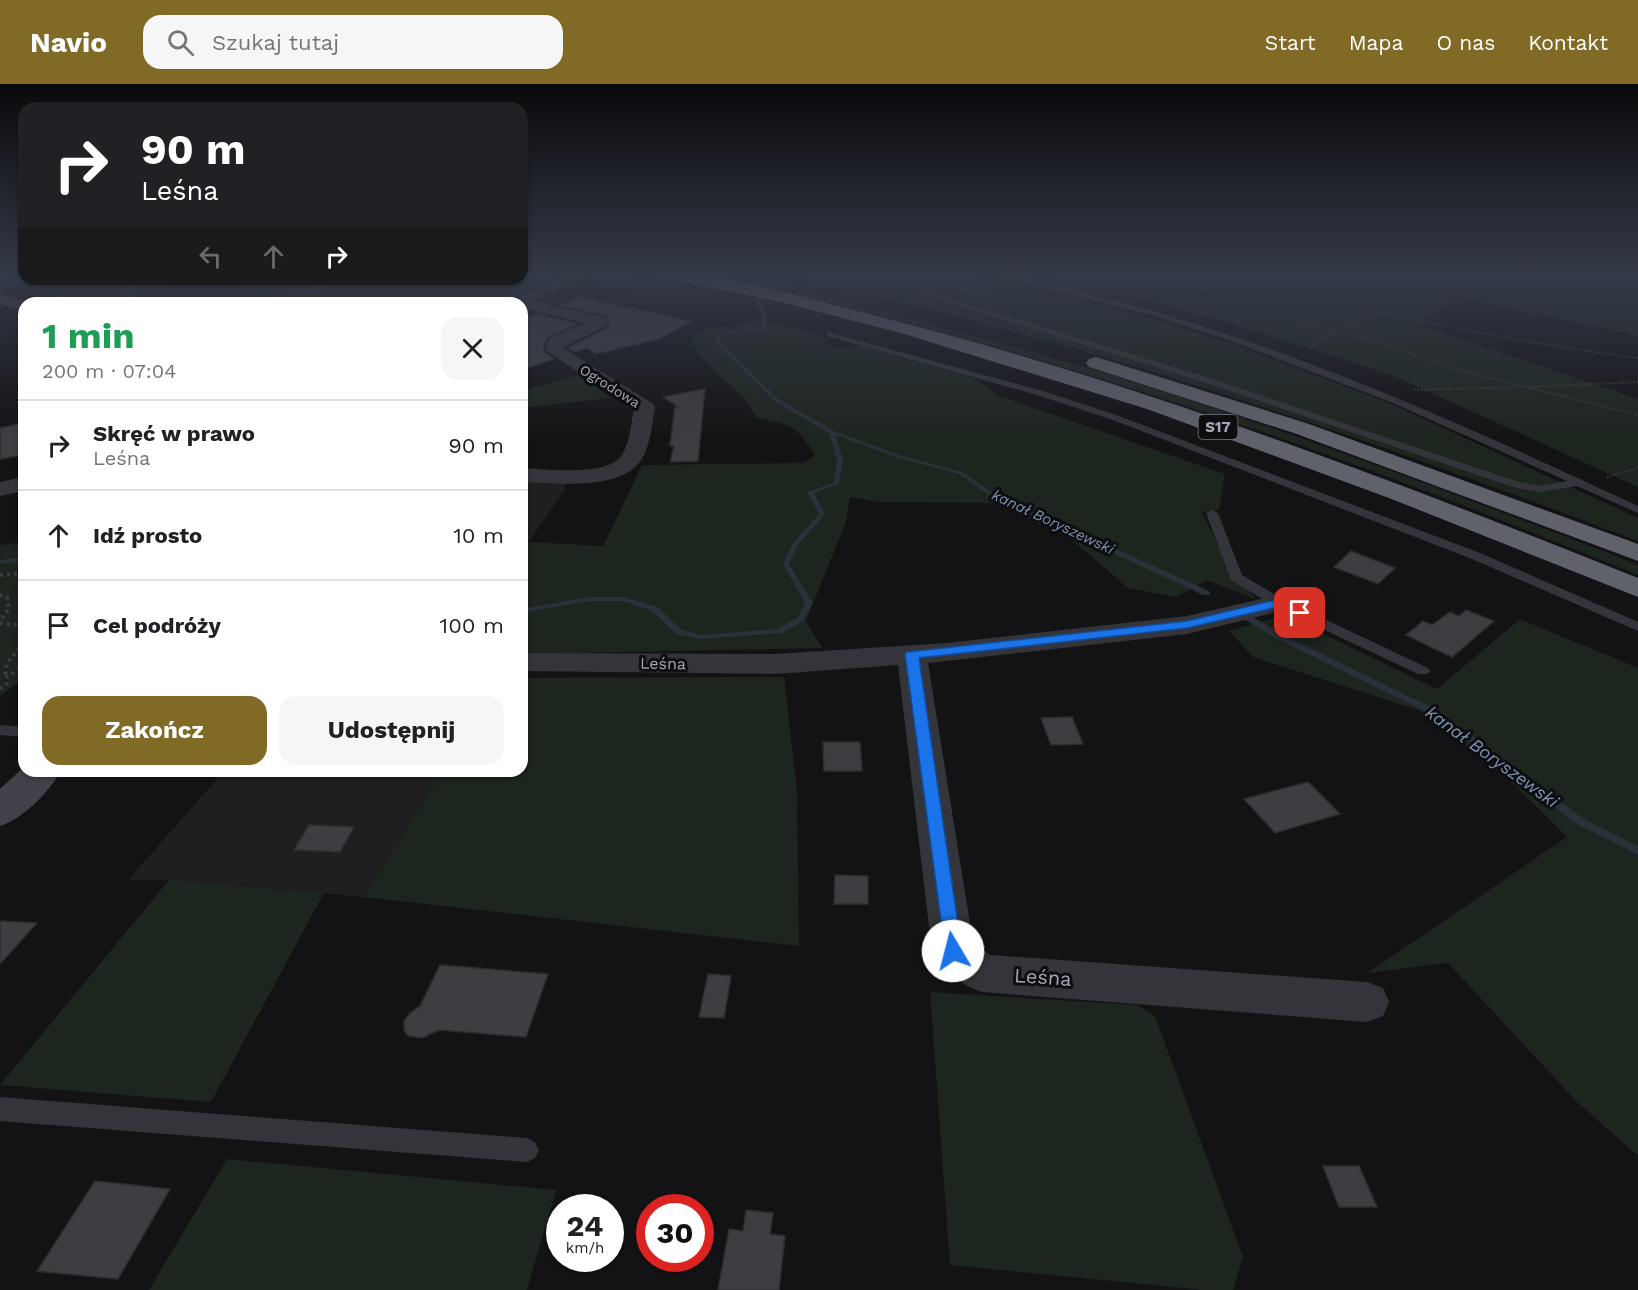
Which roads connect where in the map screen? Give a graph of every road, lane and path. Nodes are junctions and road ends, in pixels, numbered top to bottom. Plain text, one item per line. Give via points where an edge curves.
1 (589, 327) edge
2 (896, 327) edge
3 (970, 327) edge
4 (1034, 327) edge
5 (1200, 327) edge
6 (1327, 327) edge
7 (1345, 327) edge
8 (1461, 327) edge
9 (1338, 330) junction
10 (831, 334) dead end
11 (1638, 358) edge
12 (1294, 359) junction
13 (1638, 382) edge
14 (1522, 387) junction
15 (1378, 391) junction
16 (1638, 415) edge
17 (528, 475) edge
18 (1580, 482) junction
19 (18, 485) edge
20 (0, 489) edge
21 (1638, 510) edge
22 (1212, 513) dead end
23 (1638, 554) edge
24 (18, 574) edge
25 (0, 575) edge
26 (1638, 588) edge
27 (0, 595) edge
28 (1279, 603) junction
29 (0, 622) edge
30 (18, 626) edge
31 (1638, 627) edge
32 (18, 651) edge
33 (929, 653) junction
34 (528, 662) edge
35 (18, 670) edge
36 (2, 671) edge
37 (1423, 671) dead end
38 (8, 683) dead end
39 (0, 689) edge
40 (0, 730) edge
41 (18, 732) edge
42 (1367, 1002) dead end
43 (0, 1109) edge
44 (527, 1150) dead end

1 - 17 street, Ogrodowa via 555,343 554,350 645,407 632,458 623,468 591,475
2 - 26 highway, S17 via 988,352 1245,436 1472,520
3 - 23 highway, S17 via 1210,398 1403,465
4 - 18 lane via 1213,382 1517,485 1540,489
5 - 12 lane
6 - 9 path
7 - 9 path
8 - 11 path
9 - 12 path
9 - 14 path
10 - 31 lane via 1116,418 1476,556
12 - 15 lane
13 - 14 path
14 - 15 path
14 - 16 path
15 - 18 lane
18 - 21 lane
19 - 20 street
22 - 28 lane via 1236,577
24 - 25 path
27 - 29 path via 7,597 9,609
28 - 33 street via 1187,624
28 - 37 lane
29 - 30 path
32 - 36 path
33 - 34 street, Leśna via 774,664
33 - 42 street, Leśna via 953,951 982,973
35 - 36 path via 5,678
38 - 39 path
40 - 41 lane
43 - 44 lane

